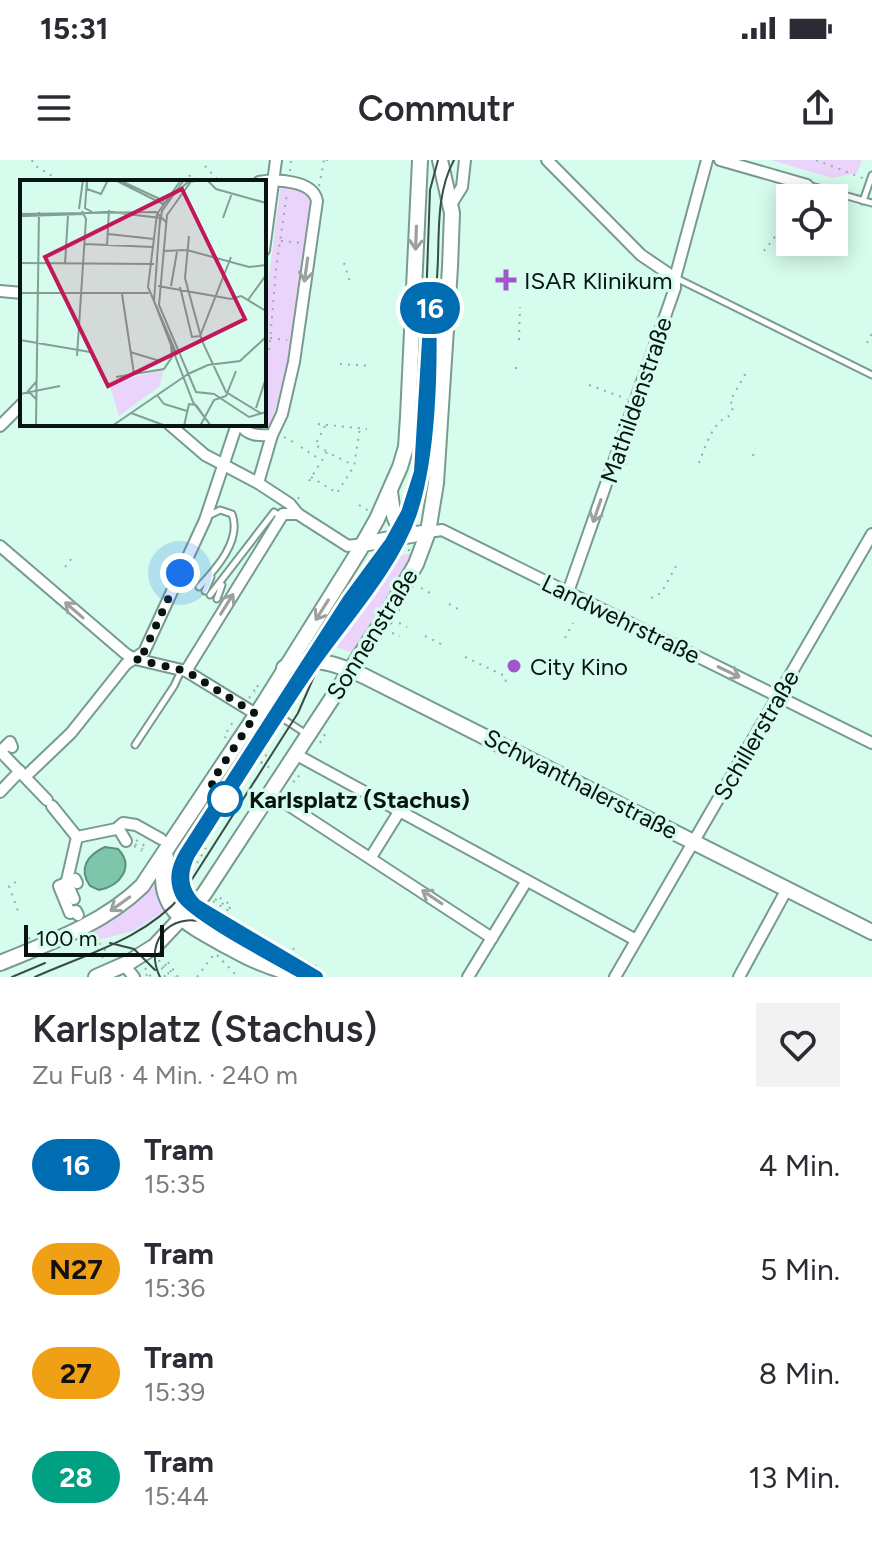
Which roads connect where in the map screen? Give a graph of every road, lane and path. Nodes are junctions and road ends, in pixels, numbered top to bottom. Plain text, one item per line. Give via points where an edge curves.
1 (32, 160) edge
2 (276, 160) edge
3 (325, 160) edge
4 (331, 160) edge
5 (420, 160) edge
6 (440, 160) edge
7 (465, 160) edge
8 (547, 160) edge
9 (707, 160) edge
10 (720, 160) edge
11 (816, 160) edge
12 (822, 161) edge
13 (205, 166) dead end
14 (189, 175) dead end
15 (871, 178) edge
16 (217, 179) dead end
17 (59, 180) edge
18 (193, 180) edge
19 (274, 181) junction
20 (793, 181) junction
21 (266, 182) edge
22 (288, 183) junction
23 (804, 184) edge
24 (315, 193) junction
25 (848, 197) edge
26 (863, 201) junction
27 (872, 203) edge
28 (450, 206) junction
29 (266, 236) edge
30 (280, 241) junction
31 (309, 244) junction
32 (764, 251) dead end
33 (344, 263) dead end
34 (675, 278) junction
35 (350, 282) dead end
36 (0, 291) edge
37 (18, 292) edge
38 (520, 307) dead end
39 (872, 333) edge
40 (270, 338) junction
41 (285, 339) dead end
42 (519, 340) dead end
43 (867, 343) dead end
44 (266, 353) edge
45 (517, 363) dead end
46 (340, 364) dead end
47 (372, 366) dead end
48 (516, 369) dead end
49 (748, 369) dead end
50 (872, 375) edge
51 (589, 385) dead end
52 (635, 402) junction
53 (20, 406) edge
54 (318, 424) dead end
55 (0, 426) edge
56 (171, 426) edge
57 (237, 426) edge
58 (240, 426) edge
59 (325, 426) junction
60 (360, 428) junction
61 (367, 429) dead end
62 (274, 433) junction
63 (633, 436) dead end
64 (293, 442) dead end
65 (634, 442) dead end
66 (315, 445) junction
67 (301, 447) dead end
68 (755, 448) dead end
69 (327, 452) junction
70 (311, 453) junction
71 (753, 456) dead end
72 (322, 461) junction
73 (627, 462) dead end
74 (224, 463) junction
75 (699, 463) dead end
76 (354, 466) junction
77 (622, 468) dead end
78 (258, 483) junction
79 (390, 492) junction
80 (337, 493) junction
81 (342, 496) dead end
82 (359, 505) dead end
83 (370, 511) dead end
84 (278, 514) junction
85 (298, 514) junction
86 (205, 520) junction
87 (872, 534) edge
88 (423, 538) junction
89 (363, 544) junction
90 (0, 546) edge
91 (72, 558) dead end
92 (679, 561) dead end
93 (350, 565) junction
94 (65, 567) dead end
95 (213, 572) junction
96 (224, 579) junction
97 (199, 587) dead end
98 (421, 588) dead end
99 (568, 592) junction
100 (430, 593) dead end
101 (651, 598) dead end
102 (217, 599) dead end
103 (449, 604) dead end
104 (460, 610) dead end
105 (399, 623) dead end
106 (573, 623) dead end
107 (407, 627) dead end
108 (392, 633) dead end
109 (400, 636) dead end
110 (425, 636) dead end
111 (565, 638) dead end
112 (443, 645) dead end
113 (465, 657) dead end
114 (135, 659) junction
115 (284, 668) junction
116 (184, 670) junction
117 (350, 670) junction
118 (506, 683) dead end
119 (259, 686) dead end
120 (777, 696) junction
121 (256, 706) junction
122 (239, 722) dead end
123 (333, 726) dead end
124 (225, 737) dead end
125 (314, 739) junction
126 (268, 743) dead end
127 (872, 743) edge
128 (12, 744) dead end
129 (135, 745) dead end
130 (0, 751) edge
131 (269, 751) dead end
132 (247, 754) dead end
133 (295, 754) junction
134 (258, 760) junction
135 (305, 766) dead end
136 (270, 768) dead end
137 (23, 774) junction
138 (296, 787) dead end
139 (0, 792) edge
140 (270, 793) junction
141 (399, 812) junction
142 (126, 835) junction
143 (77, 837) junction
144 (190, 839) dead end
145 (695, 842) junction
146 (170, 847) junction
147 (204, 847) dead end
148 (154, 851) dead end
149 (371, 857) junction
150 (194, 862) dead end
151 (50, 880) dead end
152 (16, 882) dead end
153 (526, 882) junction
154 (71, 885) junction
155 (787, 889) junction
156 (213, 895) junction
157 (74, 899) dead end
158 (207, 906) dead end
159 (230, 908) dead end
160 (18, 911) dead end
161 (227, 919) dead end
162 (182, 920) junction
163 (83, 922) junction
164 (872, 932) edge
165 (492, 938) junction
166 (636, 940) junction
167 (294, 948) dead end
168 (293, 958) dead end
169 (159, 960) dead end
170 (0, 963) edge
171 (165, 964) dead end
172 (316, 965) dead end
173 (144, 967) dead end
174 (301, 968) edge
175 (123, 970) edge
176 (317, 970) dead end
177 (148, 976) edge
178 (175, 976) edge
179 (96, 977) edge
180 (165, 977) edge
181 (197, 977) edge
182 (238, 977) edge
183 (468, 977) edge
184 (615, 977) edge
185 (739, 977) edge

1 - 17 path
2 - 19 street
3 - 4 path
3 - 24 path
5 -> 79 main road via 406,447
6 - 28 main road, Sonnenstraße
7 - 28 street via 462,187
8 - 34 street via 641,255
9 - 34 street, Mathildenstraße
10 - 20 street
11 - 12 path
12 - 15 path
13 - 16 path
14 - 18 path
15 - 26 lane
19 - 21 street
19 - 22 street
19 - 29 street
20 - 23 street
20 - 32 path via 777,234
22 - 24 street
22 - 30 path
24 - 31 street
25 - 26 lane
26 - 27 lane
28 - 88 main road, Sonnenstraße via 436,483
30 - 31 path
30 - 40 path
31 -> 62 street via 294,362
33 - 35 path
34 - 50 lane
34 - 52 street, Mathildenstraße
36 - 37 street
38 - 42 path
39 - 43 path
40 - 41 path
40 - 44 path
45 - 48 path
46 - 47 path
49 - 75 path via 730,401 734,406 729,416 722,418
51 - 52 path
52 -> 99 street, Mathildenstraße
53 - 55 street
54 - 59 path
56 - 74 street via 205,455
57 - 74 street
58 - 62 street via 253,435
59 - 60 path
59 - 66 path
60 - 61 path
60 - 76 path
62 - 64 path
62 - 78 street
63 - 65 path
66 - 69 path
66 - 70 path
67 - 70 path
68 - 71 path
69 - 72 path
69 - 76 path
70 - 72 path
72 - 80 path via 310,479
73 - 77 path
74 - 78 street
74 - 86 street
76 - 80 path
78 - 85 street
79 - 88 main road via 396,523
79 - 89 main road
80 - 81 path
82 - 83 path
84 - 85 street
84 - 96 lane via 246,545
116 -> 84 street
85 - 89 street via 348,546
86 - 95 lane via 220,510 232,514 236,524
86 - 114 street via 144,652
87 - 120 street, Schillerstraße
88 - 89 main road, Landwehrstraße
88 - 93 path via 373,555 362,572
88 - 99 street, Landwehrstraße via 442,530
88 - 117 main road, Sonnenstraße via 413,571
89 - 93 main road
114 -> 90 street
91 - 94 path
92 - 101 path via 661,593
93 -> 115 main road
95 - 96 lane via 208,593
95 - 97 lane
96 - 102 lane
98 - 100 path
99 -> 120 street, Landwehrstraße
103 - 104 path
105 - 107 path
106 - 111 path
108 - 109 path
110 - 112 path
113 - 118 path via 505,676
114 - 116 street
114 - 137 street via 80,723
115 - 117 main road, Schwanthalerstraße via 309,661
115 - 121 main road
116 - 121 street
116 - 129 lane
117 - 125 main road, Sonnenstraße
117 - 145 main road, Schwanthalerstraße
119 - 121 path
120 - 127 street, Landwehrstraße
120 - 145 street, Schillerstraße
121 - 125 lane
121 - 146 main road
122 - 124 path via 233,720
123 - 125 path
125 - 133 main road, Sonnenstraße
126 - 134 path
128 - 130 street
130 - 137 street
131 - 134 path
132 - 134 path
133 - 140 main road, Sonnenstraße
133 - 141 street
134 - 136 path
135 - 138 path via 292,784
137 - 139 street
137 - 143 street
140 - 149 street
140 - 156 main road, Sonnenstraße
141 - 149 street
141 - 153 street
142 - 143 street
142 - 146 street via 123,823 136,825
142 - 148 path
143 - 154 street
144 - 146 path
145 - 155 main road, Schwanthalerstraße
145 - 166 street, Schillerstraße
146 - 162 main road via 163,887
146 -> 163 main road via 137,890
147 - 150 path
165 -> 149 street
151 - 154 street
152 - 160 path via 9,887
153 - 165 street
153 - 166 street
154 - 157 street
154 - 163 street via 59,886 70,913 76,911
155 - 164 main road, Schwanthalerstraße
155 - 185 street
156 - 159 path
156 - 162 main road
158 - 161 path
162 - 174 main road via 257,962
162 - 175 main road
163 - 170 main road
163 - 175 path
163 - 175 path via 92,944
165 - 183 street
166 - 184 street, Schillerstraße
167 - 174 path via 291,954
168 - 174 path
169 - 180 path
171 - 178 path
172 - 176 path
173 - 177 path
175 - 179 main road
181 - 182 path via 214,952

